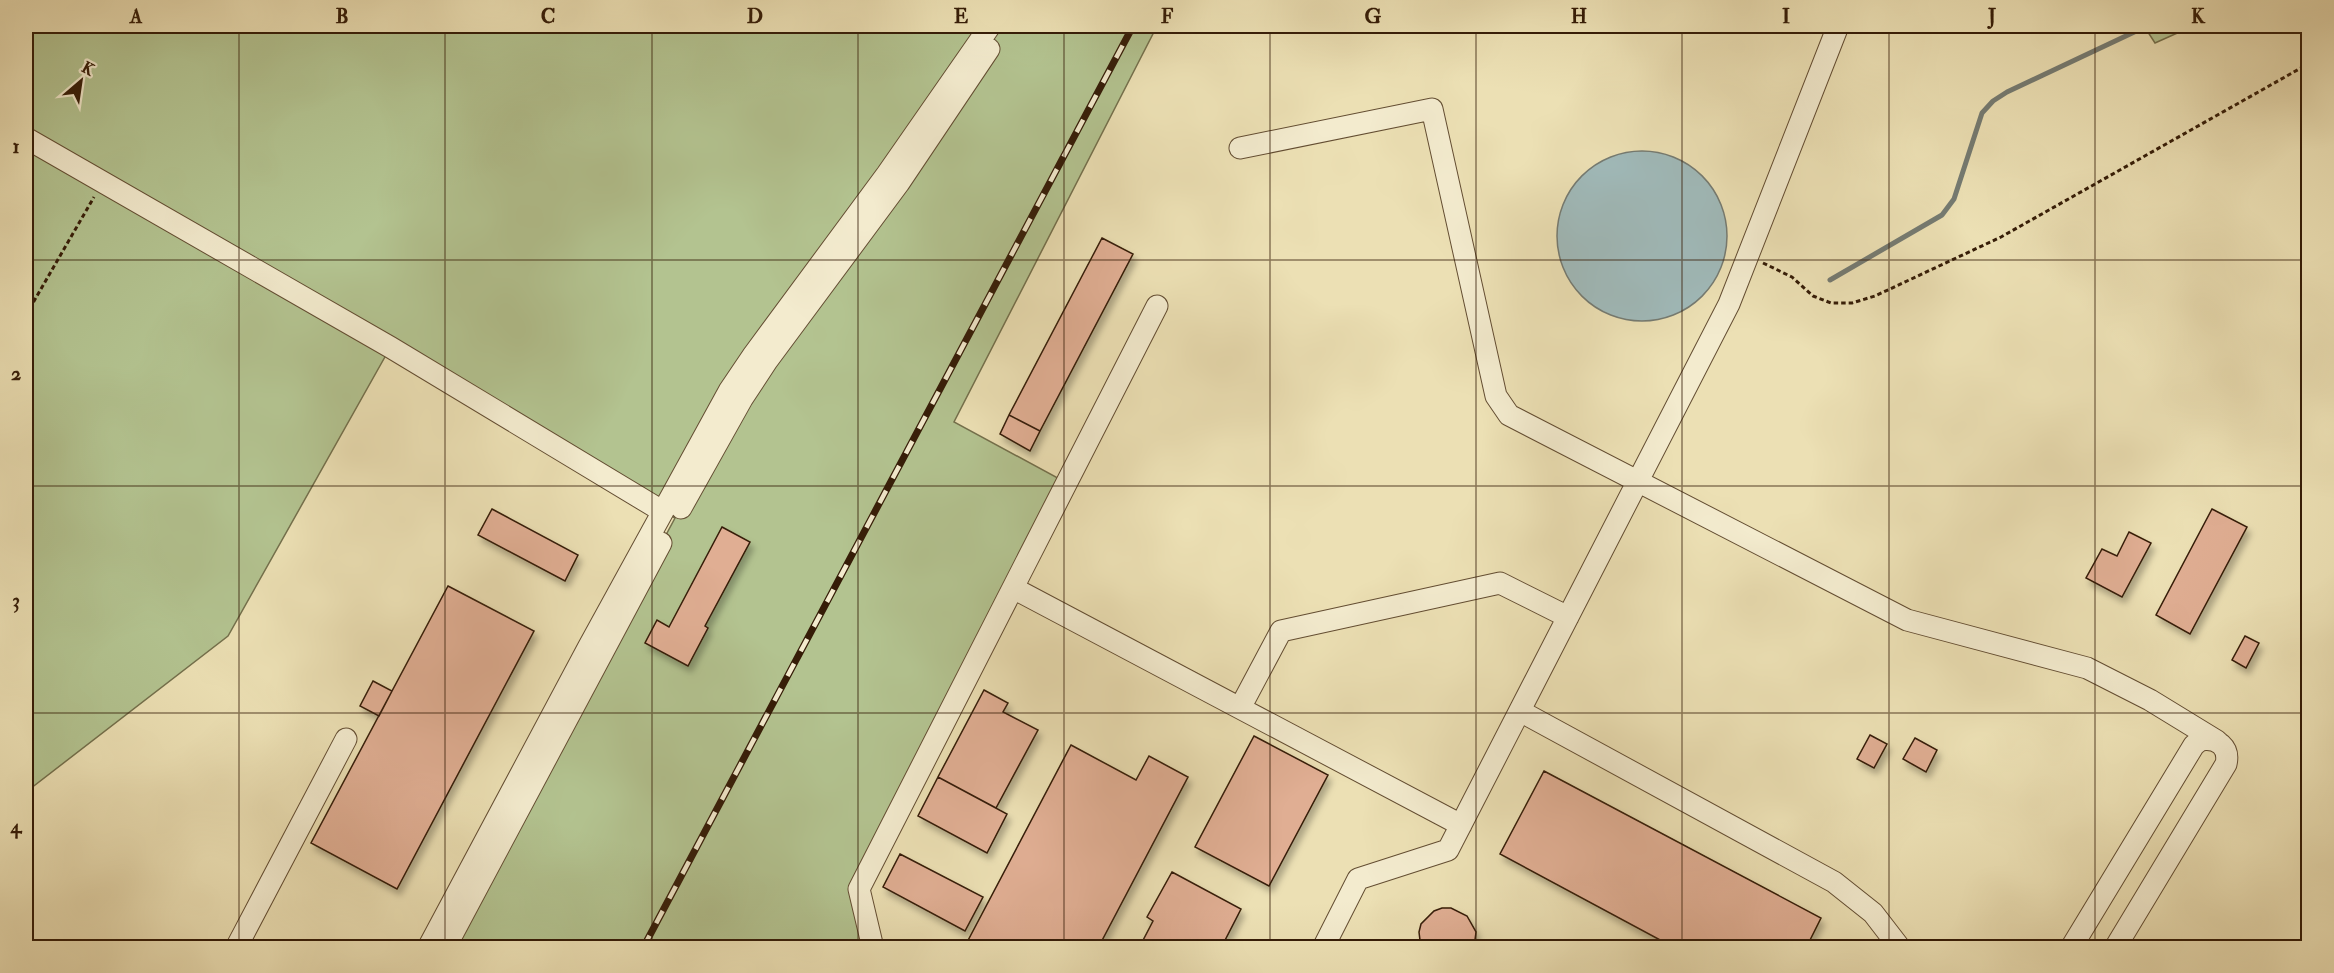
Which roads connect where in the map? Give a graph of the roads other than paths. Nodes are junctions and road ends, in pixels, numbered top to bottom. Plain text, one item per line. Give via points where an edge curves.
1 (990, 26) edge
2 (1004, 26) edge
3 (1838, 26) edge
4 (26, 138) edge
5 (1240, 148) dead end
6 (1157, 306) dead end
7 (1637, 482) junction
8 (663, 511) junction
9 (1013, 588) junction
10 (1568, 617) junction
11 (2150, 700) junction
12 (1240, 708) junction
13 (1520, 711) junction
14 (346, 739) dead end
15 (2217, 741) junction
16 (2194, 745) junction
17 (1461, 825) junction
18 (871, 938) edge
19 (236, 948) edge
20 (428, 948) edge
21 (445, 948) edge
22 (858, 948) edge
23 (1323, 948) edge
24 (1900, 948) edge
25 (2071, 948) edge
26 (2115, 948) edge

1 - 8 street via 729,391
2 - 21 street via 899,183 742,399
3 - 7 street via 1729,304
4 - 8 street via 390,347
5 - 7 street via 1432,109 1501,406 1509,415
6 - 9 street
7 - 10 street
7 - 11 street via 1908,620 2087,668
8 - 20 street
9 - 12 street
9 - 18 street via 859,889
10 - 12 street via 1500,583 1281,631
10 - 13 street
11 - 15 street
11 - 16 street via 2186,726
12 - 17 street
13 - 17 street
13 - 24 street via 1834,882 1873,913
14 - 19 street
15 - 16 street via 2201,740
15 - 26 street via 2228,755 2226,764
16 - 25 street
17 - 23 street via 1448,850 1358,879
18 - 22 street

